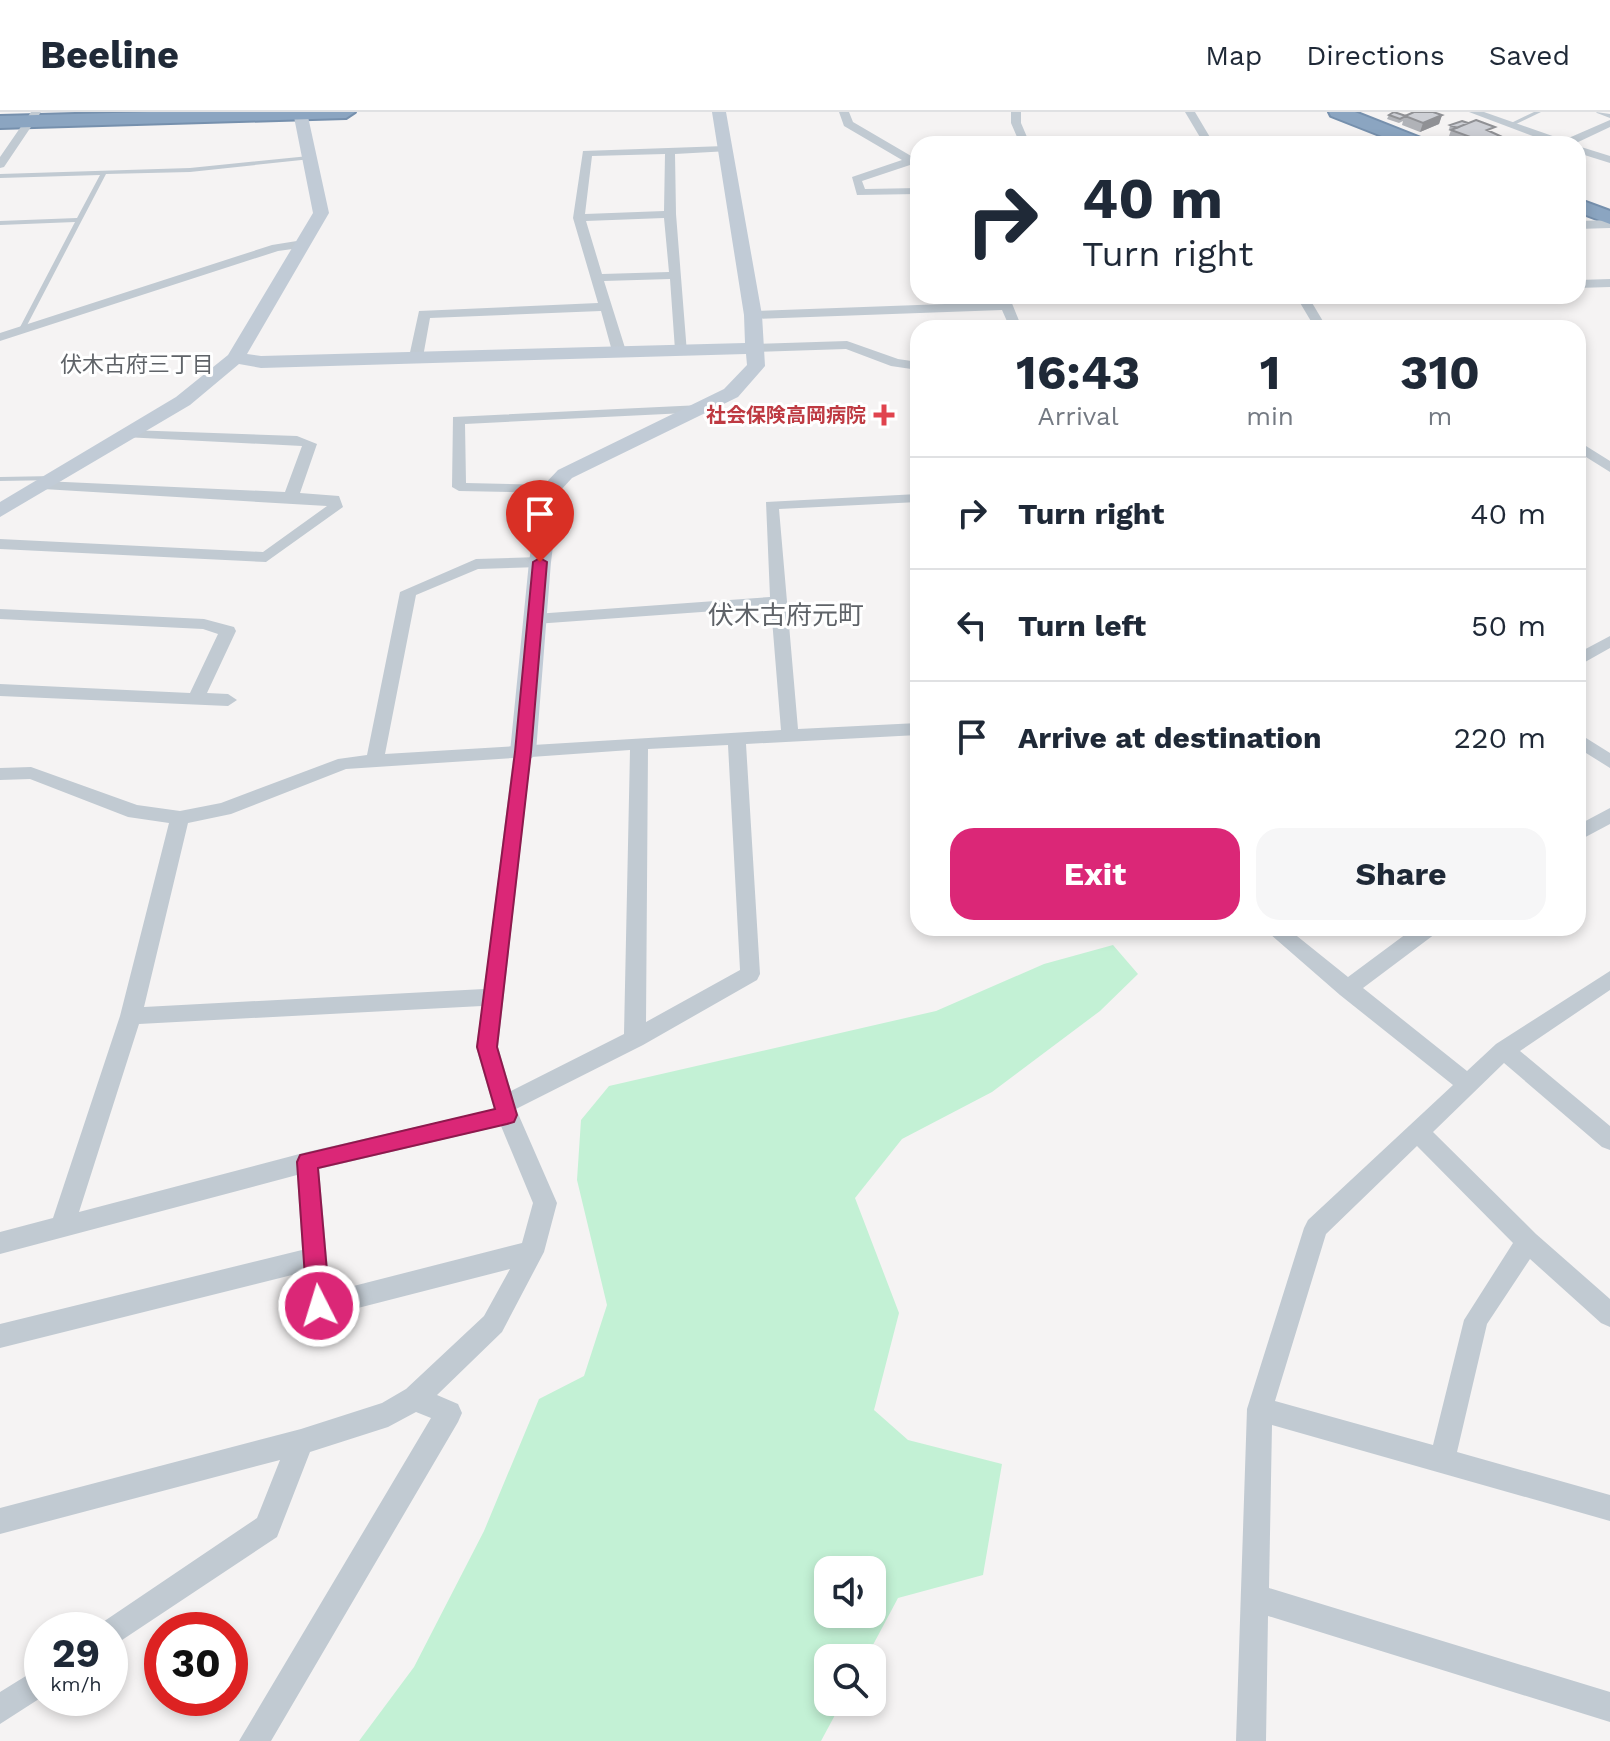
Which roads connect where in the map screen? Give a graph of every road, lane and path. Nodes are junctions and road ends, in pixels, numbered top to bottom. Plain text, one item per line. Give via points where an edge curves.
1 (346, 112) edge
2 (719, 112) edge
3 (844, 112) edge
4 (1016, 112) edge
5 (1190, 112) edge
6 (1338, 112) edge
7 (1474, 112) edge
8 (1538, 112) edge
9 (1599, 112) edge
10 (300, 113) edge
11 (1610, 116) edge
12 (33, 117) edge
13 (0, 122) edge
14 (1610, 123) edge
15 (1510, 125) junction
16 (1022, 136) edge
17 (1204, 136) edge
18 (1399, 136) edge
19 (1541, 136) edge
20 (1582, 136) edge
21 (725, 149) junction
22 (670, 151) junction
23 (1586, 152) edge
24 (309, 158) junction
25 (910, 160) edge
26 (1610, 160) edge
27 (910, 164) edge
28 (0, 165) edge
29 (104, 173) junction
30 (0, 176) edge
31 (910, 191) edge
32 (1586, 208) edge
33 (670, 214) junction
34 (579, 218) junction
35 (1610, 218) edge
36 (77, 220) junction
37 (0, 223) edge
38 (1610, 224) edge
39 (1586, 225) edge
40 (303, 244) junction
41 (676, 275) junction
42 (596, 278) junction
43 (1610, 283) edge
44 (1586, 284) edge
45 (950, 304) edge
46 (605, 307) junction
47 (753, 315) junction
48 (21, 331) junction
49 (0, 337) edge
50 (756, 348) junction
51 (682, 350) junction
52 (619, 351) junction
53 (416, 357) junction
54 (235, 358) junction
55 (910, 365) edge
56 (701, 409) junction
57 (129, 434) junction
58 (1586, 451) edge
59 (1610, 468) edge
60 (0, 479) edge
61 (49, 481) junction
62 (550, 489) junction
63 (291, 497) junction
64 (910, 498) edge
65 (0, 511) edge
66 (0, 544) edge
67 (540, 562) junction
68 (779, 601) junction
69 (0, 614) edge
70 (535, 619) junction
71 (1610, 641) edge
72 (1586, 650) edge
73 (0, 690) edge
74 (196, 699) junction
75 (228, 700) dead end
76 (910, 730) edge
77 (790, 737) junction
78 (737, 739) junction
79 (639, 743) junction
80 (1586, 745) edge
81 (523, 752) junction
82 (375, 761) junction
83 (1610, 762) edge
84 (0, 774) edge
85 (1610, 815) edge
86 (180, 818) junction
87 (1586, 829) edge
88 (1283, 936) edge
89 (1417, 936) edge
90 (1605, 988) edge
91 (1347, 989) junction
92 (493, 997) junction
93 (131, 1016) junction
94 (635, 1039) junction
95 (1504, 1050) junction
96 (1468, 1084) junction
97 (505, 1110) junction
98 (1419, 1133) junction
99 (1610, 1140) edge
100 (307, 1162) junction
101 (63, 1224) junction
102 (1528, 1242) junction
103 (0, 1243) edge
104 (532, 1252) junction
105 (315, 1258) junction
106 (1610, 1315) edge
107 (0, 1336) edge
108 (415, 1398) junction
109 (1260, 1409) junction
110 (301, 1442) junction
111 (1442, 1461) junction
112 (1610, 1508) edge
113 (0, 1521) edge
114 (1255, 1598) junction
115 (128, 1622) edge
116 (24, 1692) edge
117 (1610, 1707) edge
118 (0, 1709) edge
119 (254, 1741) edge
120 (1251, 1741) edge

1 - 10 highway
2 - 21 street
3 - 25 street via 848,124
4 - 16 street
5 - 17 street
6 - 18 highway
7 - 15 street
8 - 15 lane
9 - 11 lane
10 - 12 highway
10 - 24 street
12 - 13 highway
12 - 28 street
14 - 20 street
15 - 19 street
21 - 22 street
21 - 47 street
22 - 33 street
22 - 34 street via 587,153
23 - 26 street
24 - 29 lane
24 - 40 street via 321,213
27 - 31 street via 856,179 861,193
29 - 30 lane
29 - 36 lane
32 - 35 highway
33 - 34 street
33 - 41 street
34 - 42 street
36 - 37 lane
36 - 48 lane
38 - 39 street
40 - 48 street via 276,248
40 - 54 street
41 - 42 street
41 - 51 street
42 - 46 street
43 - 44 street
45 - 47 street
46 - 52 street
46 - 53 street via 424,314
47 - 50 street
48 - 49 street
50 - 51 street
50 - 55 street via 847,345
50 - 56 street via 756,366 748,375 731,393
51 - 52 street
52 - 53 street
53 - 54 street via 261,362
54 - 57 street via 183,401
56 - 62 street via 565,474
56 - 62 street via 458,420 459,487
57 - 61 street
57 - 63 street via 310,444
58 - 59 street
60 - 61 lane
61 - 63 street
61 - 65 street
62 - 67 street
63 - 66 street via 334,499 335,507 266,557
64 - 68 street via 771,505
67 - 70 street
67 - 82 street via 476,564 408,592
68 - 70 street
68 - 77 street
69 - 74 street via 204,624 228,631
70 - 81 street
71 - 72 street
73 - 74 street
74 - 75 street
76 - 77 street
77 - 78 street
78 - 79 street
78 - 94 street via 750,974
79 - 81 street
79 - 94 street
80 - 83 street
81 - 82 street
81 - 92 street
82 - 86 street via 344,763 224,809
84 - 86 street via 31,773 135,812
85 - 87 street
86 - 93 street
88 - 91 street
89 - 91 street
90 - 95 street
91 - 96 street
92 - 93 street
92 - 97 street via 487,1047
93 - 101 street
94 - 97 street
95 - 96 street
95 - 99 street
96 - 98 street
97 - 100 street
97 - 104 street via 545,1203
98 - 102 street
98 - 109 street via 1316,1228
100 - 101 street
100 - 105 street
101 - 103 street
102 - 106 street
102 - 111 street via 1476,1320
104 - 105 street via 319,1306
104 - 108 street via 493,1324
105 - 107 street
108 - 110 street via 388,1414
108 - 119 street via 449,1413
109 - 111 street
109 - 114 street
110 - 113 street
110 - 115 street via 267,1527
111 - 112 street
114 - 117 street
114 - 120 street
116 - 118 street

